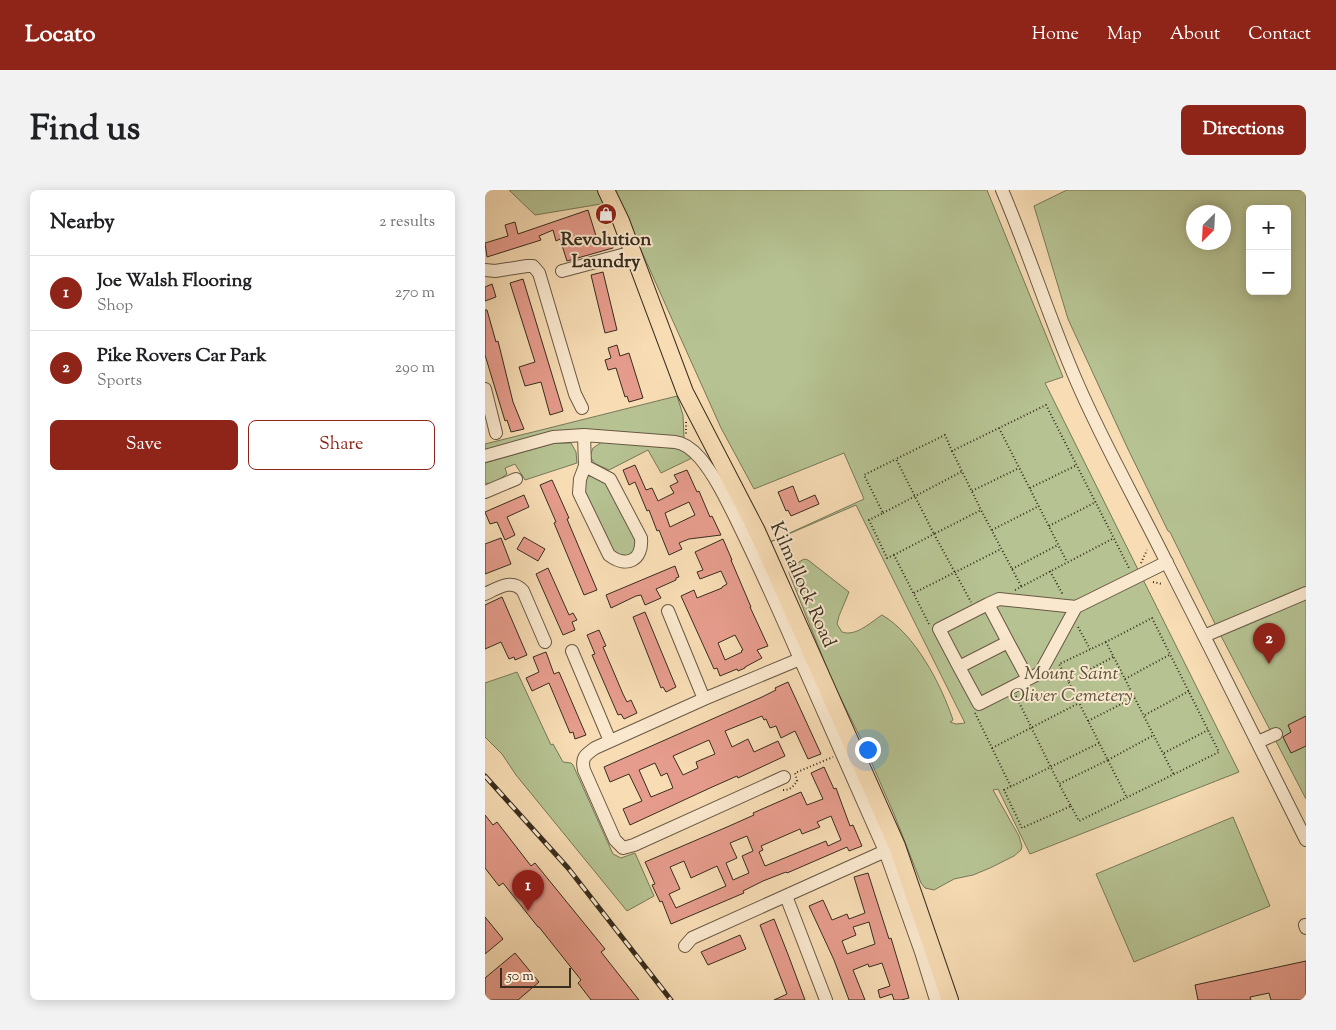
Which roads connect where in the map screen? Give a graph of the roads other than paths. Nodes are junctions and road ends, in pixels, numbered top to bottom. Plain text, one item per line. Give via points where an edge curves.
1 (606, 190) edge
2 (1002, 190) edge
3 (633, 252) junction
4 (485, 270) edge
5 (562, 271) dead end
6 (485, 389) edge
7 (582, 408) dead end
8 (496, 433) dead end
9 (584, 435) junction
10 (485, 456) edge
11 (585, 466) junction
12 (516, 479) dead end
13 (485, 492) edge
14 (1167, 562) junction
15 (777, 592) junction
16 (1306, 593) edge
17 (485, 594) edge
18 (994, 601) junction
19 (1072, 609) junction
20 (667, 611) dead end
21 (1203, 636) junction
22 (545, 642) dead end
23 (1008, 642) junction
24 (572, 651) dead end
25 (800, 659) junction
26 (959, 667) junction
27 (1028, 679) junction
28 (704, 699) junction
29 (1276, 734) dead end
30 (610, 742) junction
31 (1258, 742) junction
32 (853, 760) junction
33 (783, 777) dead end
34 (1306, 840) edge
35 (891, 848) junction
36 (786, 896) junction
37 (685, 946) dead end
38 (927, 951) junction
39 (826, 1000) edge
40 (936, 1000) edge
41 (951, 1000) edge

1 - 3 main road, Kilmallock Road
2 - 14 street via 1076,381
3 - 5 street
3 - 15 main road, Kilmallock Road via 685,392 746,509
4 - 7 street via 533,266 539,273
6 - 8 street
9 - 10 street via 553,437
9 - 11 street
9 - 15 street via 686,445 707,468
11 - 11 street via 579,493 609,555 616,561 631,561 637,556 641,538 610,479
12 - 13 street
14 - 19 street
14 - 21 street
15 - 25 street
15 - 32 main road, Kilmallock Road
16 - 21 street
17 - 22 street via 509,584 519,586
18 - 19 street
18 - 23 street
18 - 26 street via 939,629
19 - 27 street via 1040,673
20 - 28 street
21 - 31 street
23 - 26 street
23 - 27 street
24 - 30 street
25 - 28 street
25 - 32 street
26 - 27 street via 979,704
28 - 30 street
29 - 31 street
30 - 33 street via 584,756 582,761 615,840 623,848
31 - 34 street
32 - 35 main road, Kilmallock Road
35 - 36 street
35 - 38 main road, Kilmallock Road
36 - 37 street via 692,938
36 - 39 street
38 - 40 street
38 - 41 main road, Kilmallock Road

